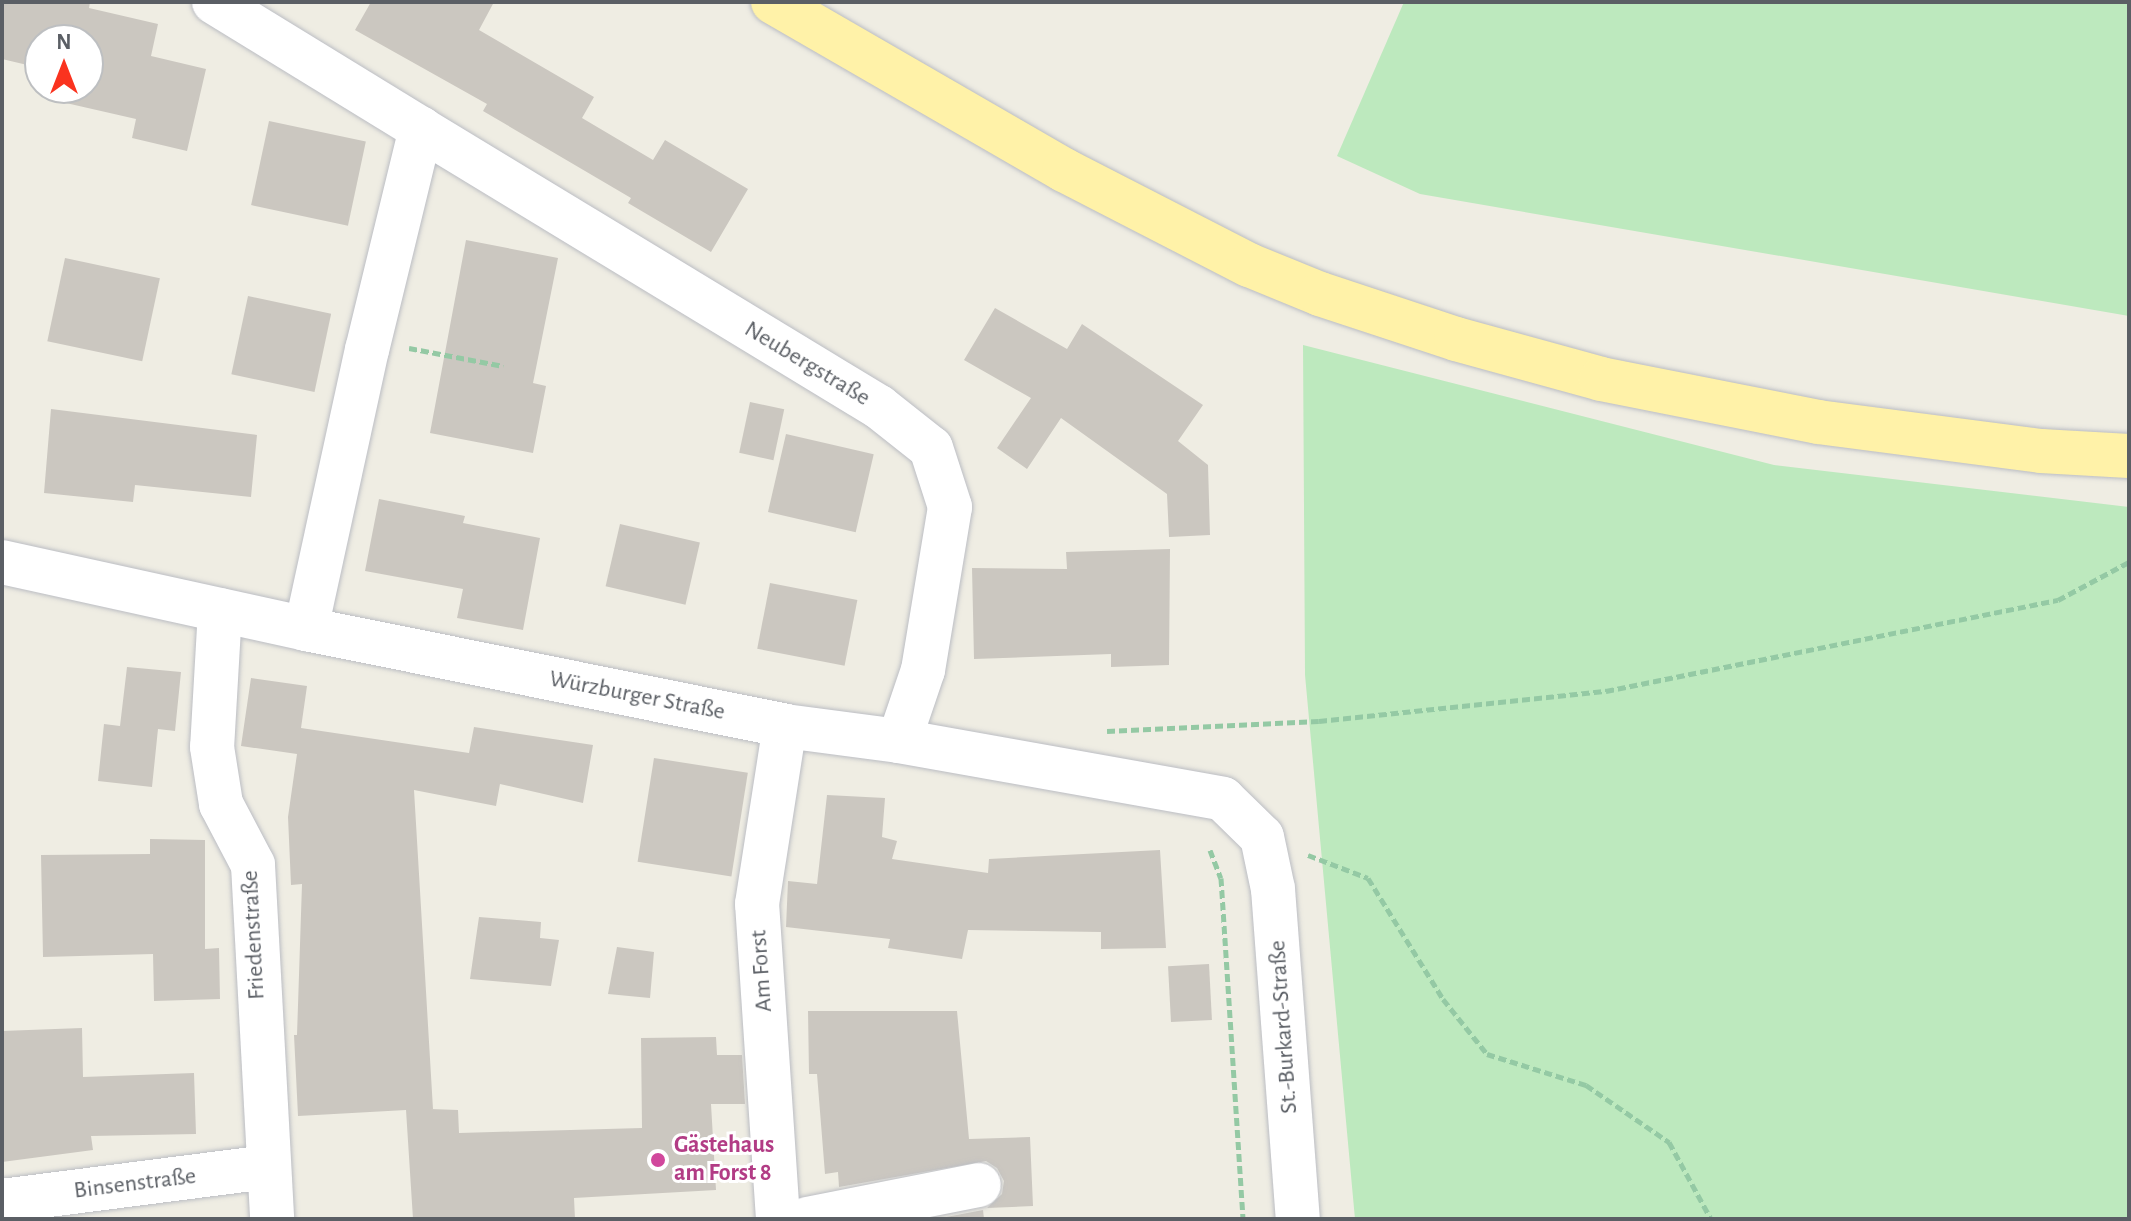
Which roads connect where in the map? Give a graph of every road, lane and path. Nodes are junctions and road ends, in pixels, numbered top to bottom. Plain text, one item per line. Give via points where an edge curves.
1 (214, 2) edge
2 (773, 2) edge
3 (421, 129) junction
4 (369, 340) junction
5 (503, 366) dead end
6 (2129, 456) edge
7 (2, 562) edge
8 (2129, 562) edge
9 (220, 610) junction
10 (306, 629) junction
11 (785, 726) junction
12 (1101, 732) dead end
13 (899, 741) junction
14 (1189, 793) junction
15 (1262, 837) junction
16 (267, 1167) junction
17 (979, 1185) dead end
18 (2, 1201) edge
19 (272, 1219) edge
20 (778, 1219) edge
21 (807, 1219) edge
22 (1243, 1219) edge
23 (1298, 1219) edge
24 (1711, 1219) edge

1 - 3 street, Neubergstraße
2 - 6 main road via 1064,170 1249,265 1320,294 1601,379 1818,422 2041,451
3 - 4 street
3 - 13 street, Neubergstraße via 879,407 931,448 950,507 923,670
4 - 5 path
4 - 10 street
7 - 9 street, Würzburger Straße
8 - 12 path via 2058,600 1606,691 1319,721
9 - 10 street, Würzburger Straße
9 - 16 street, Friedenstraße via 212,747 221,804 253,865
10 - 11 street, Würzburger Straße
11 - 13 street, Würzburger Straße
11 - 20 street, Am Forst via 757,904
13 - 14 street, Würzburger Straße
14 - 15 street, Würzburger Straße via 1223,799
14 - 22 path via 1221,878
15 - 23 street, St.-Burkard-Straße via 1273,889
15 - 24 path via 1368,878 1443,999 1487,1054 1586,1085 1669,1142
16 - 18 street, Binsenstraße
16 - 19 street, Friedenstraße
17 - 21 street

